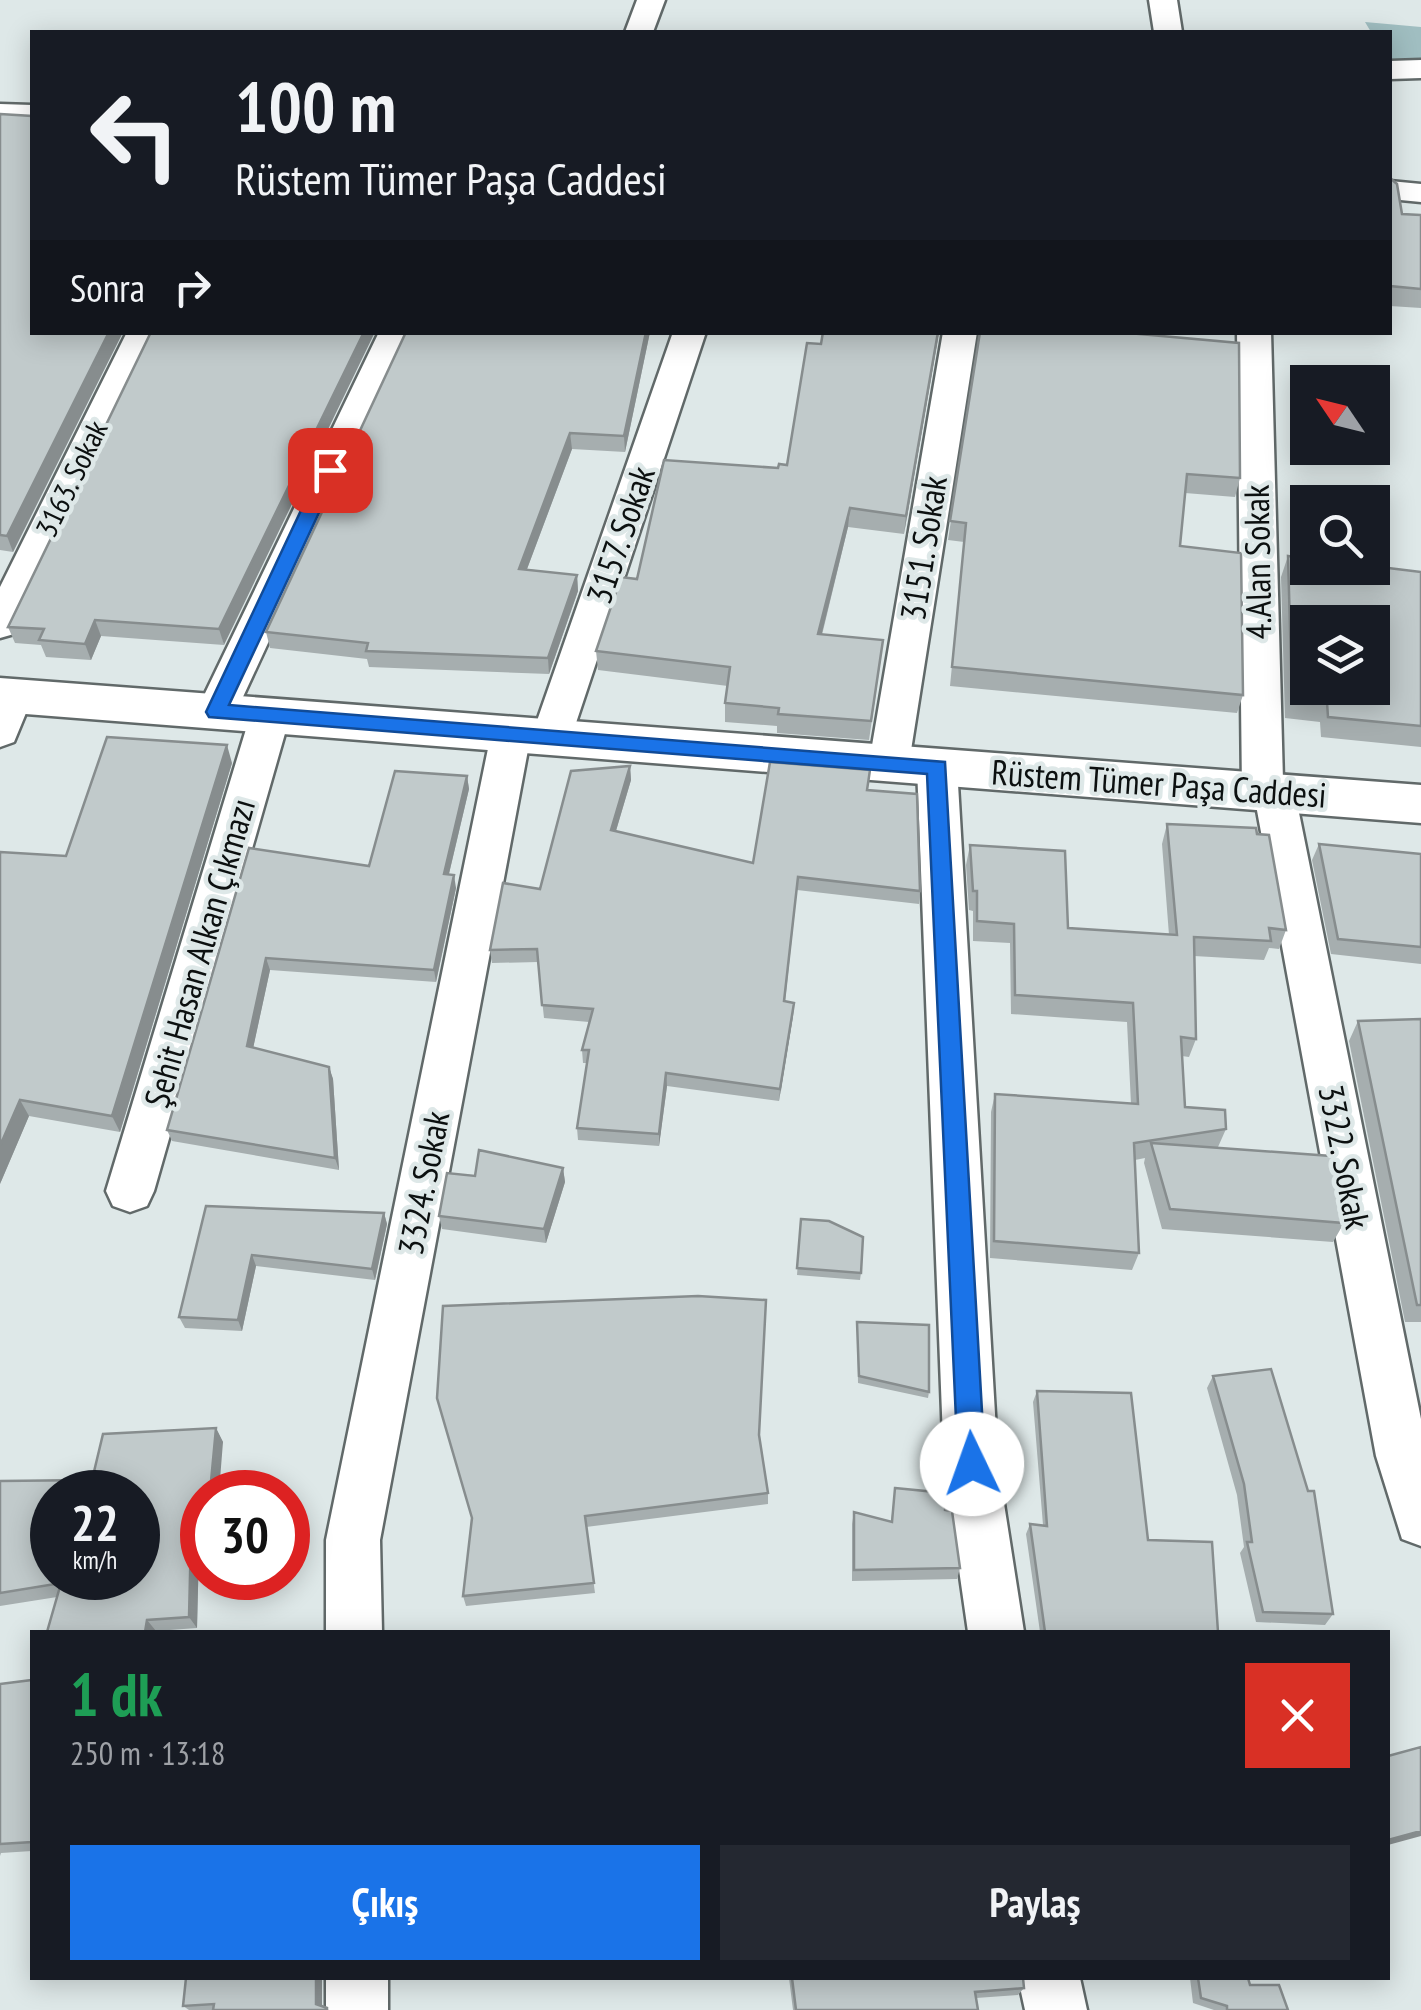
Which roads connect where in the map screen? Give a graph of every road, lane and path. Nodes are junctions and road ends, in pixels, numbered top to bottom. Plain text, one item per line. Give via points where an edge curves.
1 (652, 0) edge
2 (1163, 0) edge
3 (640, 30) edge
4 (1168, 30) edge
5 (1421, 69) edge
6 (1392, 70) edge
7 (0, 113) edge
8 (30, 114) edge
9 (1392, 190) edge
10 (1421, 193) edge
11 (143, 335) edge
12 (395, 335) edge
13 (689, 335) edge
14 (960, 335) edge
15 (1254, 335) edge
16 (0, 625) edge
17 (4, 708) edge
18 (216, 712) junction
19 (270, 716) junction
20 (531, 736) junction
21 (889, 763) junction
22 (937, 767) junction
23 (1269, 792) junction
24 (1421, 804) edge
25 (130, 1191) dead end
26 (1421, 1520) edge
27 (354, 1630) edge
28 (996, 1630) edge
29 (357, 1980) edge
30 (1049, 1980) edge
31 (357, 2010) edge
32 (1056, 2010) edge

1 - 3 street
2 - 4 street
5 - 6 street
7 - 8 street
9 - 10 street
11 - 16 street, 3163. Sokak
12 - 18 street
13 - 20 street, 3157. Sokak
14 - 21 street, 3151. Sokak
15 - 23 street, 4.Alan Sokak
17 - 18 street, Rüstem Tümer Paşa Caddesi
18 - 19 street, Rüstem Tümer Paşa Caddesi
19 - 20 street, Rüstem Tümer Paşa Caddesi
19 - 25 street, Şehit Hasan Alkan Çıkmazı
20 - 21 street, Rüstem Tümer Paşa Caddesi
20 - 27 street, 3324. Sokak via 354,1540
21 - 22 street, Rüstem Tümer Paşa Caddesi
22 - 23 street, Rüstem Tümer Paşa Caddesi
22 - 28 street via 972,1464
23 - 24 street, Rüstem Tümer Paşa Caddesi
23 - 26 street, 3322. Sokak via 1402,1456
29 - 31 street
30 - 32 street

